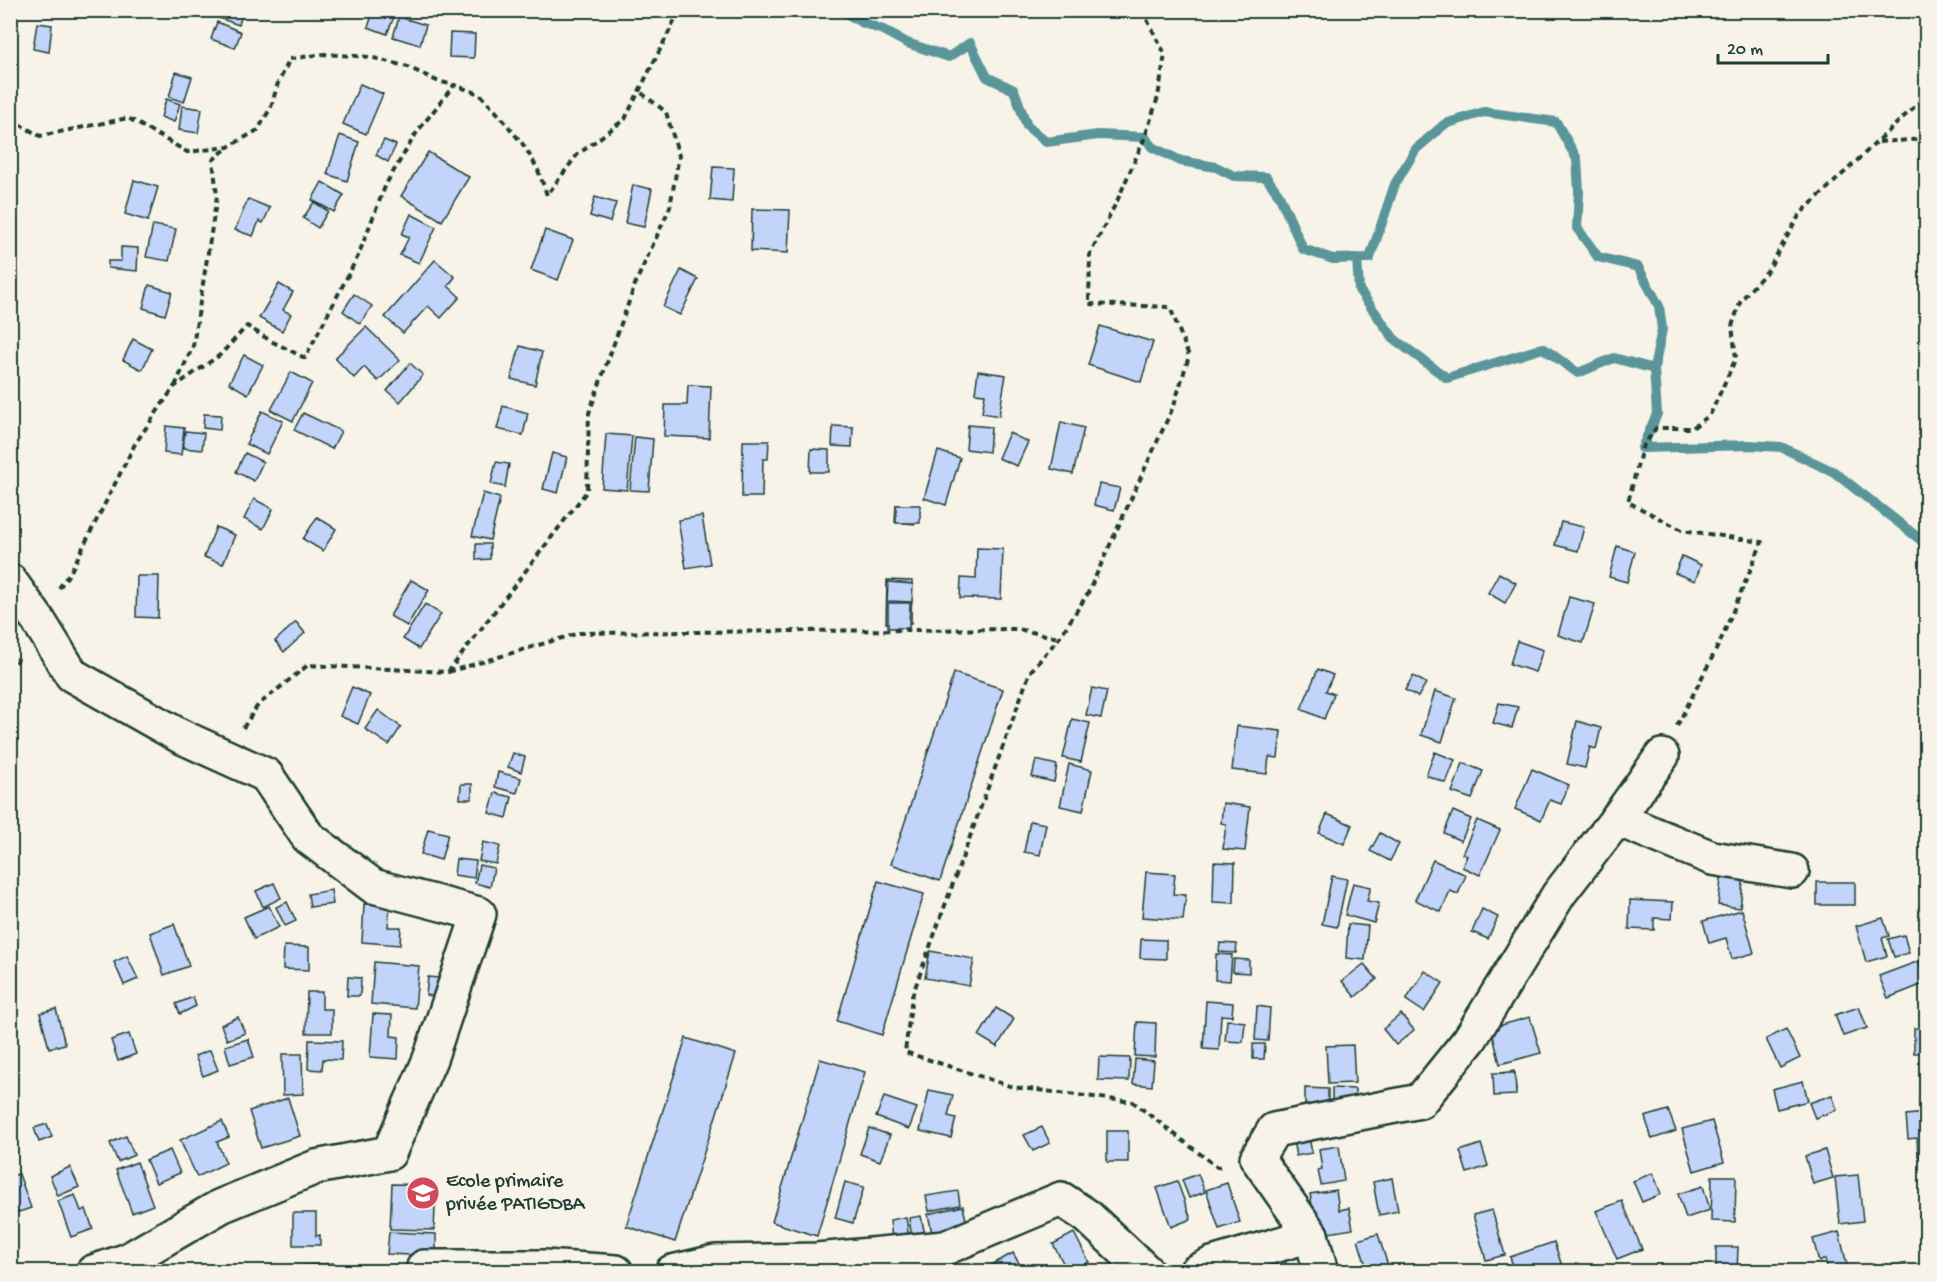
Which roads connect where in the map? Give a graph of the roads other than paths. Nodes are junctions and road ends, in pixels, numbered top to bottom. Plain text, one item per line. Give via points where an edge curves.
1 (10, 580) edge
2 (1662, 756) road end
3 (1617, 819) junction
4 (1792, 871) dead end
5 (1311, 1235) junction
6 (137, 1266) edge
7 (93, 1272) edge
8 (425, 1272) edge
9 (616, 1272) edge
10 (672, 1272) edge
11 (1147, 1272) edge
12 (1196, 1272) edge
13 (1322, 1272) edge

1 - 6 street via 72,675 180,736 266,775 308,837 374,886 479,914 430,1059 389,1153 316,1167 221,1206
2 - 3 street
3 - 4 street via 1712,858
3 - 5 street via 1559,894 1470,1039 1420,1101 1274,1130 1257,1158
5 - 12 street
5 - 13 street
6 - 7 street
8 - 9 street via 424,1267 544,1267
10 - 11 street via 715,1262 817,1260 945,1248 1061,1199 1087,1216

